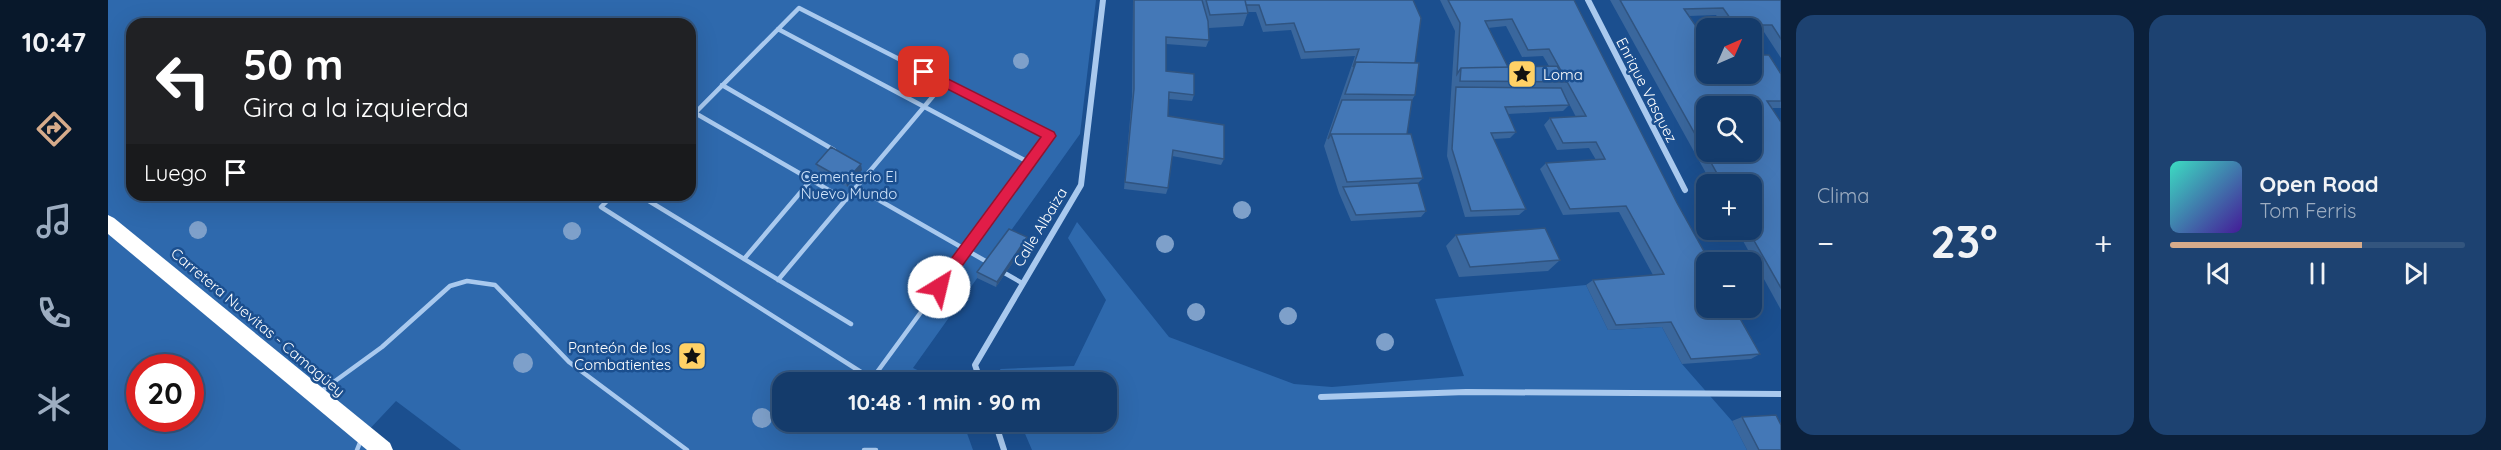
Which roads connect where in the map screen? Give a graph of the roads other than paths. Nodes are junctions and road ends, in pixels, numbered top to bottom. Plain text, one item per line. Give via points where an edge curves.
1 (1103, 0) edge
2 (1588, 0) edge
3 (778, 29) junction
4 (945, 82) junction
5 (723, 85) junction
6 (924, 107) junction
7 (696, 112) edge
8 (696, 114) edge
9 (841, 154) edge
10 (1030, 163) junction
11 (861, 165) edge
12 (870, 171) junction
13 (811, 180) junction
14 (856, 187) junction
15 (1685, 190) dead end
16 (846, 200) junction
17 (607, 201) edge
18 (649, 201) edge
19 (108, 224) edge
20 (966, 250) junction
21 (744, 259) junction
22 (778, 280) junction
23 (1022, 283) junction
24 (851, 324) dead end
25 (977, 372) edge
26 (1781, 394) edge
27 (316, 395) junction
28 (1321, 397) dead end
29 (998, 432) edge
30 (360, 443) edge
31 (383, 450) edge
32 (687, 450) edge
33 (864, 450) edge
34 (876, 450) edge
35 (1005, 450) edge

1 - 23 street, Calle Albaiza via 1081,185
2 - 15 street, Enrique Vasquez
3 - 4 lane via 799,8
3 - 5 lane
3 - 6 lane
4 - 6 lane
4 - 10 lane via 1050,136
5 - 7 lane
5 - 9 lane
6 - 10 lane
6 - 12 lane
8 - 13 lane
10 - 20 lane
11 - 12 lane
12 - 14 lane
13 - 16 lane
13 - 21 lane
14 - 16 lane
14 - 20 lane
16 - 22 lane
17 - 20 lane via 601,207 872,379
18 - 21 lane
19 - 27 highway, Carretera Nuevitas - Camagüey
20 - 23 lane
21 - 22 lane
22 - 24 lane
23 - 25 street, Calle Albaiza via 975,365
26 - 28 street via 1466,392
27 - 30 highway, Carretera Nuevitas - Camagüey
27 - 32 lane via 382,347 450,286 481,281 495,285 569,362
29 - 35 street
30 - 31 highway, Carretera Nuevitas - Camagüey
33 - 34 lane

